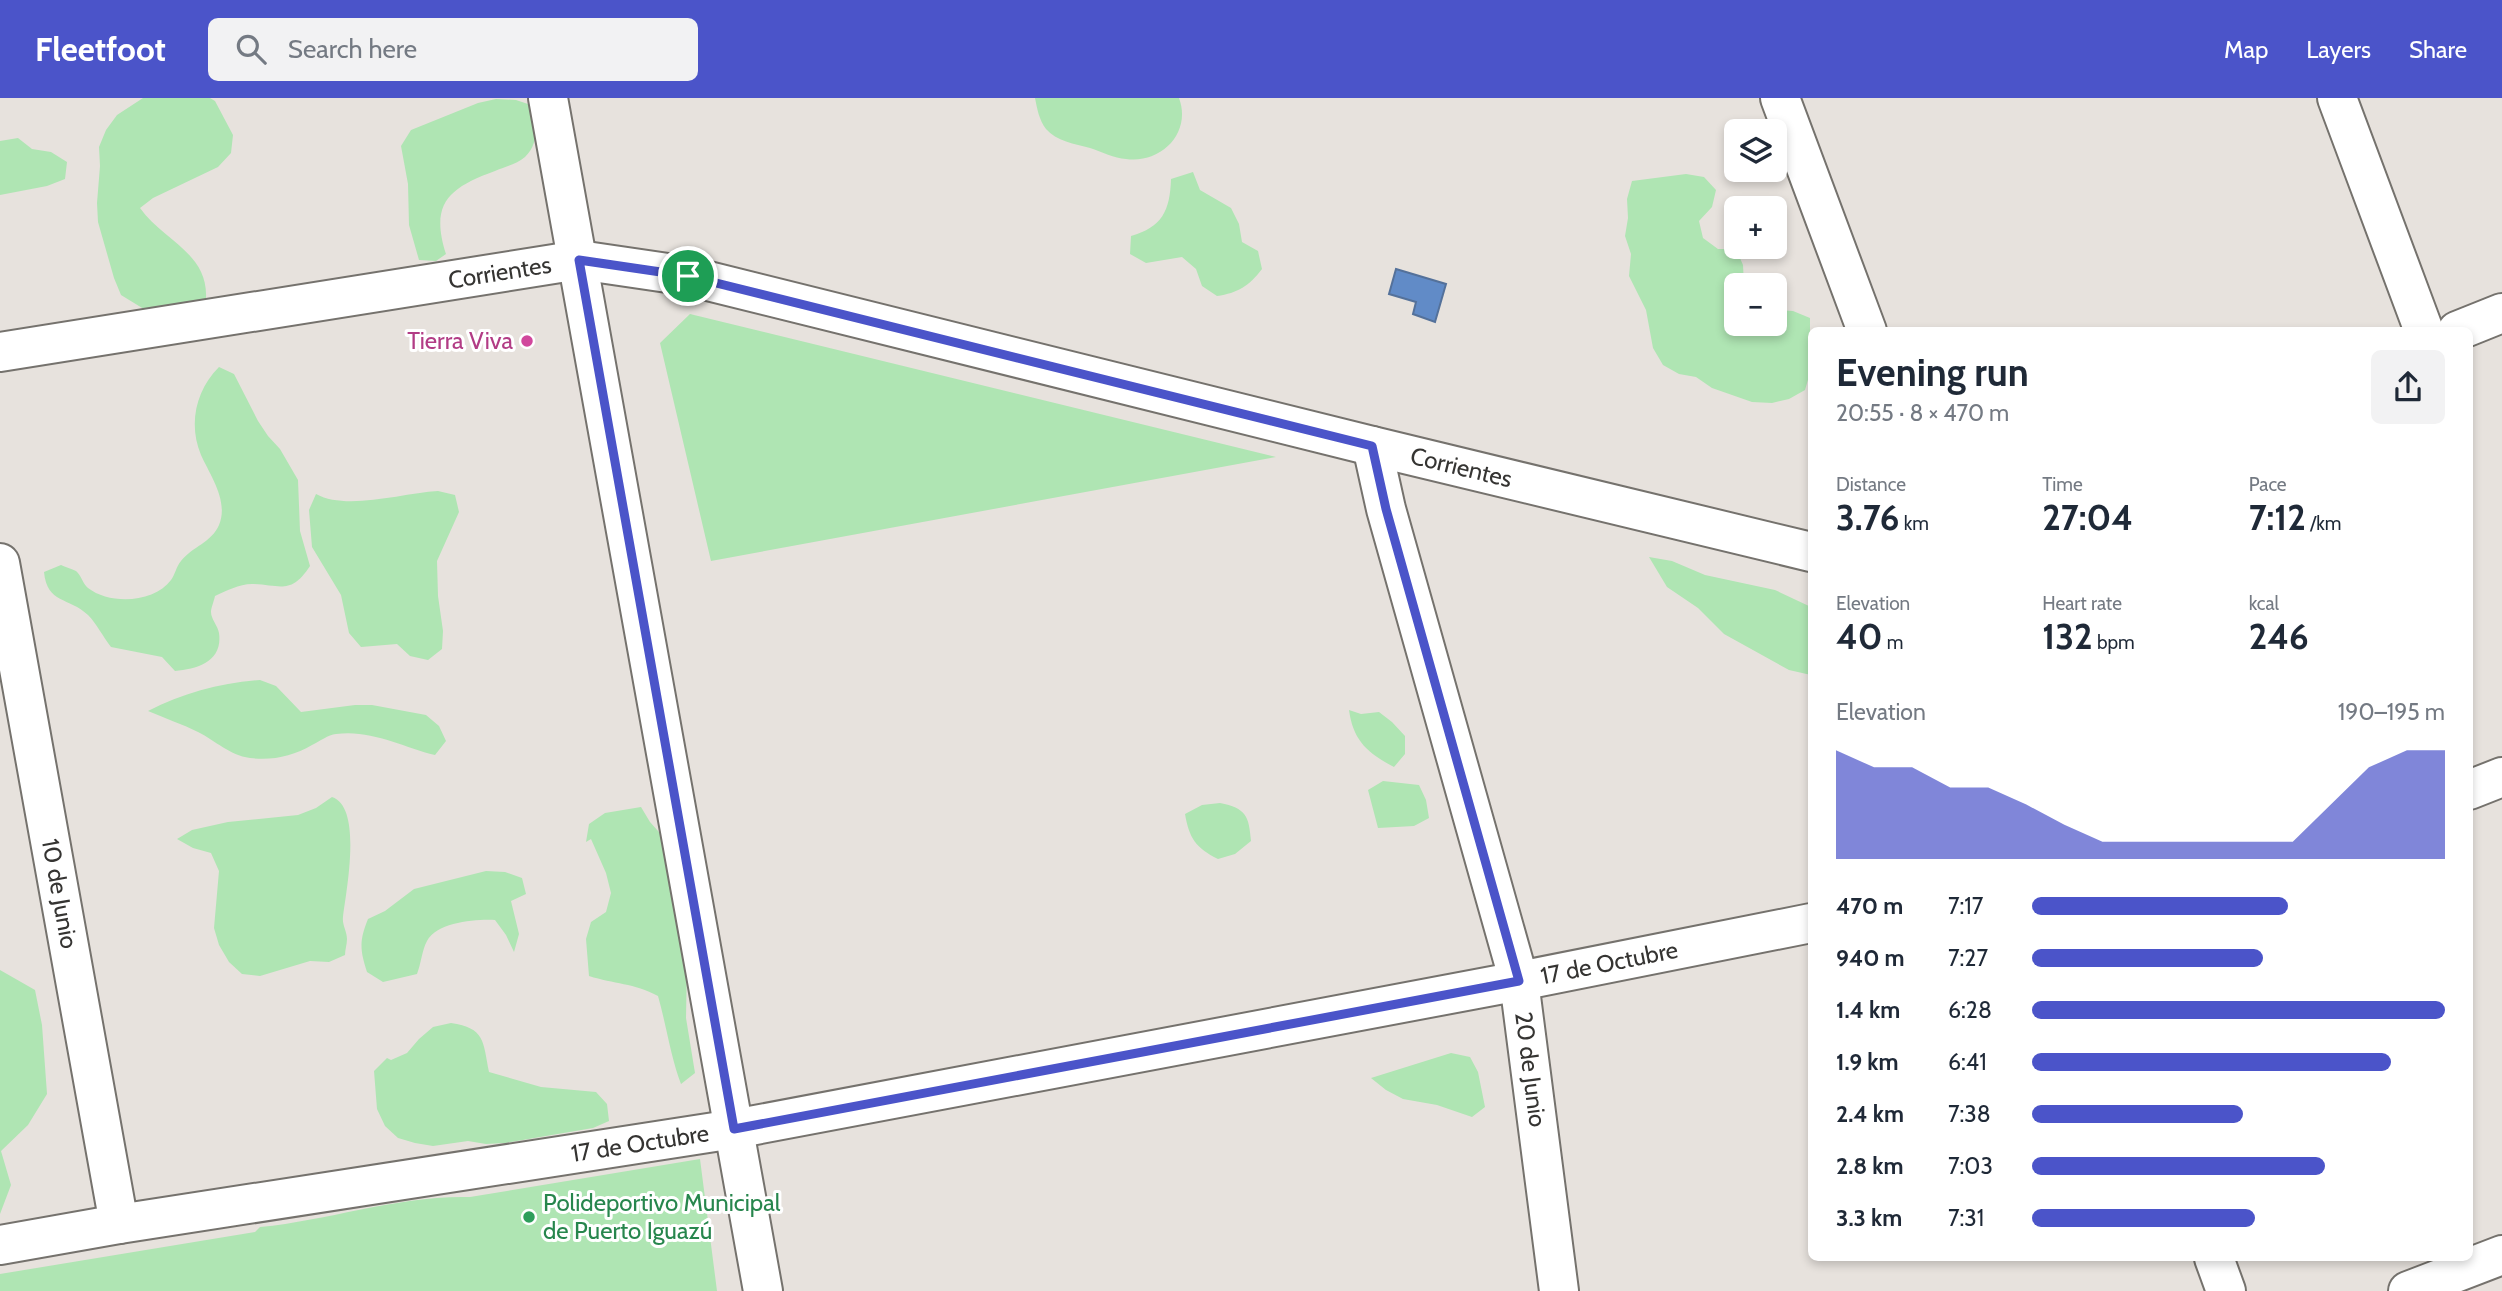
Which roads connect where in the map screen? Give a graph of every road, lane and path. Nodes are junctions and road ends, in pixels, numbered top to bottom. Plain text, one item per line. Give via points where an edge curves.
1 (548, 98) edge
2 (1780, 98) edge
3 (2337, 98) edge
4 (579, 260) junction
5 (2502, 313) edge
6 (1866, 327) edge
7 (2423, 327) edge
8 (2468, 327) edge
9 (0, 352) edge
10 (1372, 446) junction
11 (1808, 551) edge
12 (0, 563) edge
13 (2502, 777) edge
14 (2473, 788) edge
15 (1808, 924) edge
16 (1519, 981) junction
17 (734, 1129) junction
18 (119, 1224) junction
19 (0, 1245) edge
20 (2502, 1255) edge
21 (2215, 1261) edge
22 (763, 1291) edge
23 (1559, 1291) edge
24 (2226, 1291) edge
25 (2408, 1291) edge

1 - 4 street
2 - 6 street
3 - 7 street
4 - 9 street, Corrientes
4 - 10 street, Corrientes via 688,276
4 - 17 street
5 - 8 street
10 - 11 street, Corrientes
10 - 16 street, 20 de Junio
12 - 18 street, 10 de Junio
13 - 14 street
15 - 16 street, 17 de Octubre
16 - 17 street, 17 de Octubre
16 - 23 street, 20 de Junio
17 - 18 street, 17 de Octubre
17 - 22 street
18 - 19 street, 17 de Octubre
20 - 25 street
21 - 24 street

